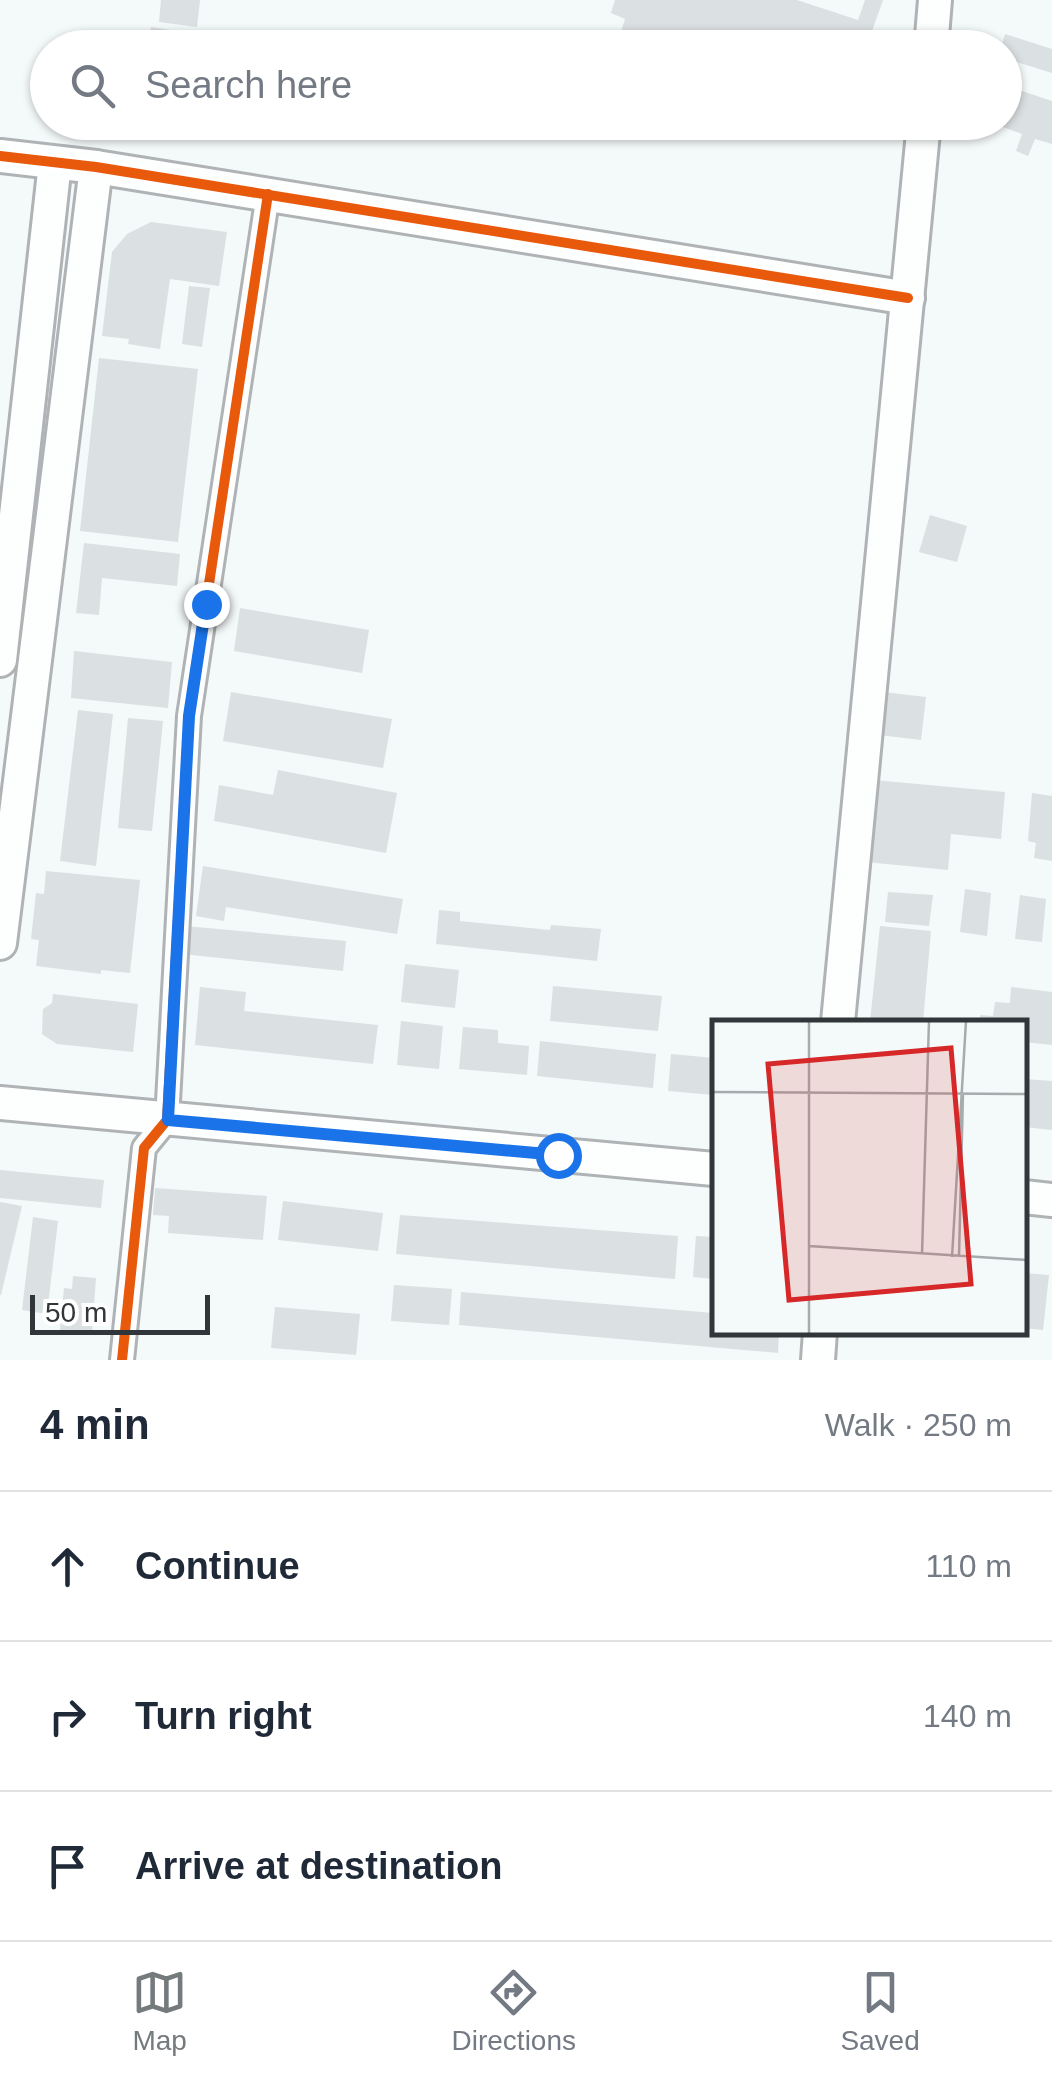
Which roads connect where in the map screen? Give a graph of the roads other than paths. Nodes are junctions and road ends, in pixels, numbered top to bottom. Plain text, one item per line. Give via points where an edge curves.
1 (935, 0) edge
2 (932, 30) edge
3 (922, 140) edge
4 (0, 156) edge
5 (55, 163) junction
6 (96, 167) junction
7 (268, 194) junction
8 (908, 298) junction
9 (0, 660) edge
10 (0, 942) edge
11 (838, 1020) edge
12 (0, 1103) edge
13 (168, 1120) junction
14 (712, 1169) edge
15 (1027, 1197) edge
16 (1052, 1200) edge
17 (820, 1335) edge
18 (122, 1360) edge
19 (818, 1360) edge

1 - 2 street
3 - 8 street
4 - 5 street
5 - 6 street
5 - 9 street
6 - 7 street
6 - 10 street
7 - 8 street
7 - 13 street via 189,716
8 - 11 street
12 - 13 street
13 - 14 street
13 - 18 street via 144,1148
15 - 16 street
17 - 19 street

